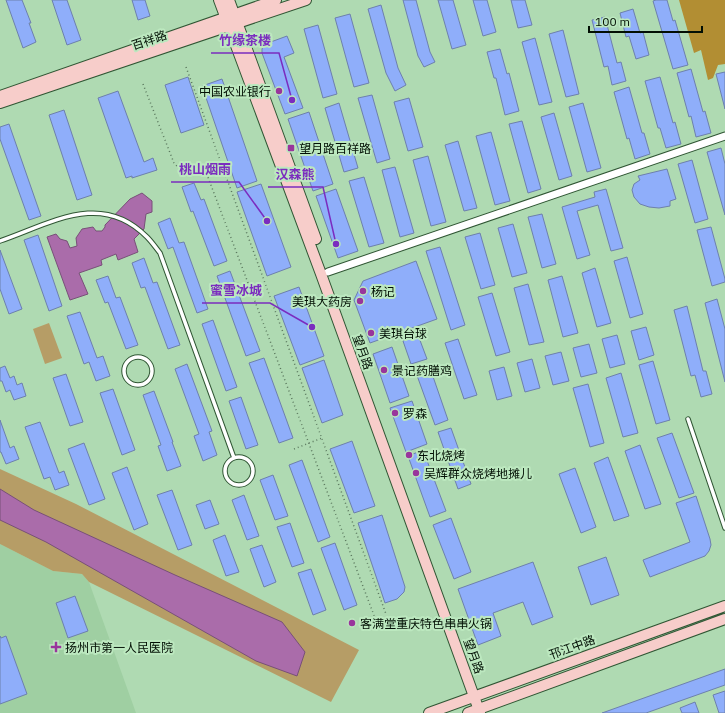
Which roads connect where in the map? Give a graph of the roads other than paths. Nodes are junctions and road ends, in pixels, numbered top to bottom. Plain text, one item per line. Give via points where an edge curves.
1 (219, 0) edge
2 (229, 0) edge
3 (276, 0) edge
4 (306, 0) edge
5 (232, 20) junction
6 (0, 96) edge
7 (0, 103) edge
8 (725, 136) edge
9 (0, 241) edge
10 (328, 272) junction
11 (129, 382) joint
12 (688, 418) dead end
13 (234, 458) junction
14 (725, 528) edge
15 (725, 606) edge
16 (725, 619) edge
17 (477, 696) junction
18 (483, 711) edge
19 (429, 713) edge
20 (468, 713) edge

1 - 5 street, 望月路
2 - 5 street, 望月路
3 - 5 street, 百祥路
4 - 5 street, 百祥路
5 - 6 street, 百祥路
5 - 7 street, 百祥路
5 - 10 street, 望月路
5 - 17 street, 望月路 via 321,274
8 - 10 street
9 - 13 lane via 74,214 95,212 108,214 131,224 148,237 160,253
10 - 17 street, 望月路
11 - 11 lane via 142,384 149,378 152,370 144,358 135,357 127,361 124,375
12 - 14 lane
13 - 13 lane via 228,462 226,476 236,485 244,484 250,480 252,466 248,460
15 - 17 street, 邗江中路
16 - 18 street
17 - 18 street, 望月路
17 - 19 street, 邗江中路
18 - 20 street

